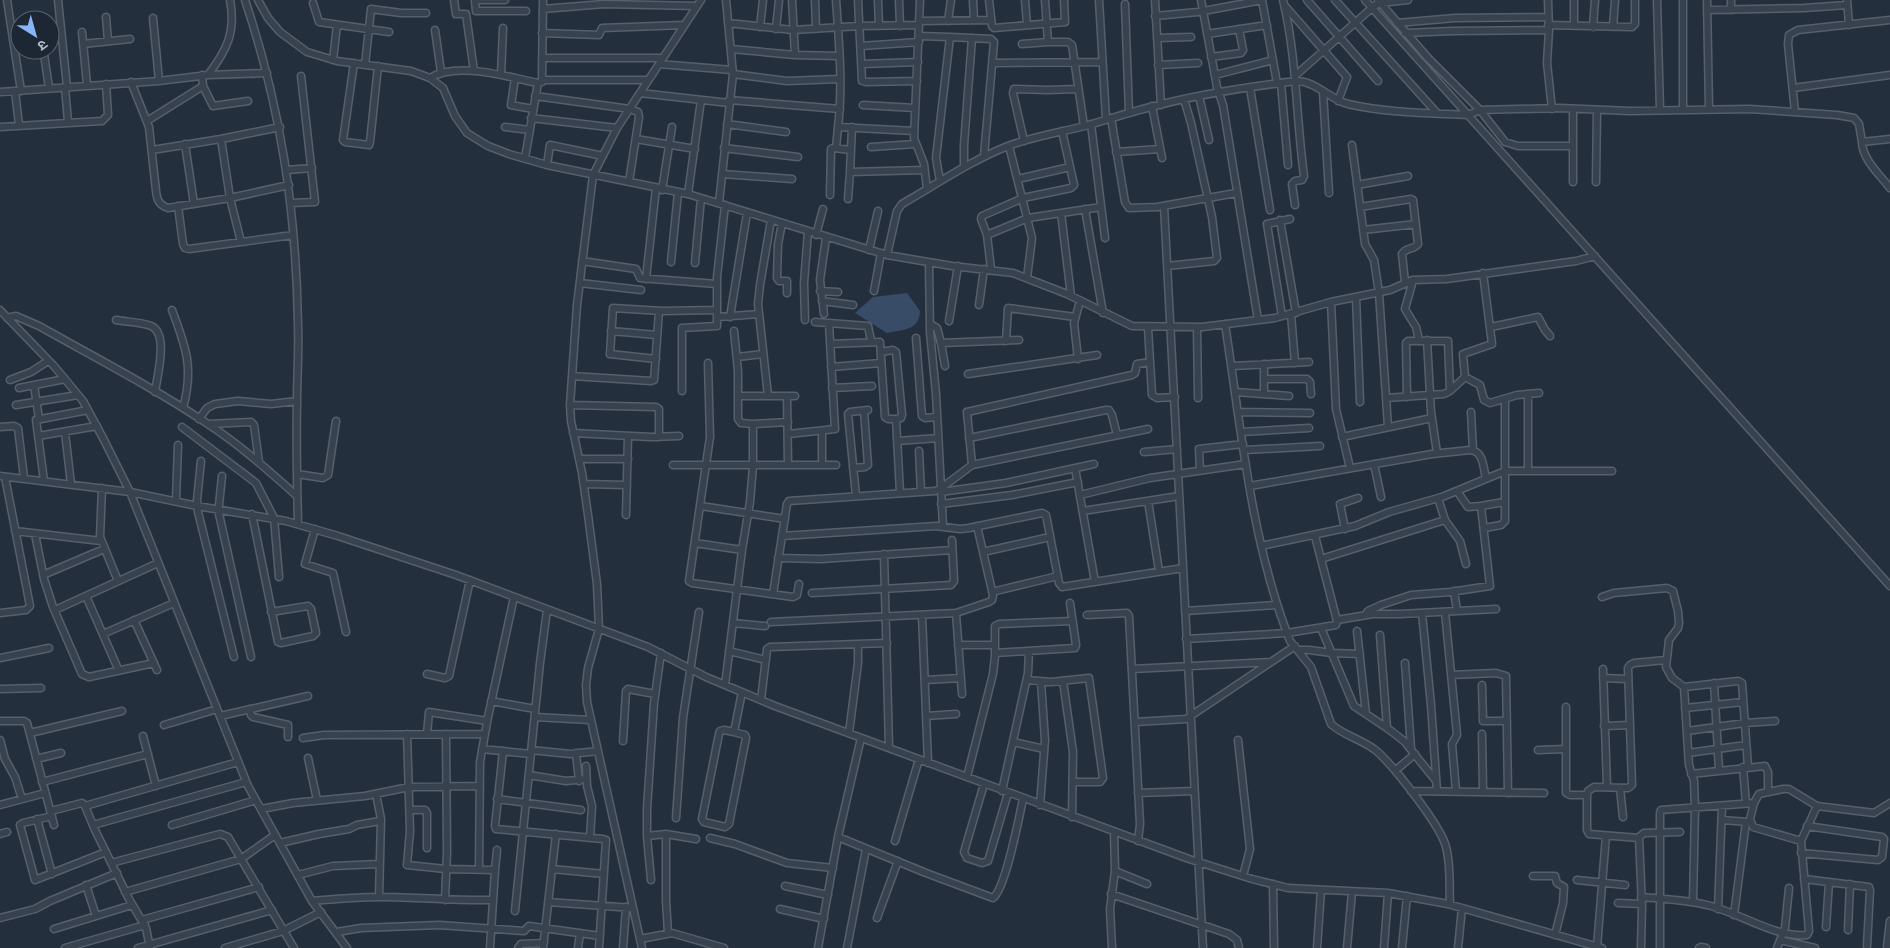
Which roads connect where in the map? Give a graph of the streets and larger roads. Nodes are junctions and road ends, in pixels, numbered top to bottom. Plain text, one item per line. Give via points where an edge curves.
1 (7, 0) edge
2 (58, 0) edge
3 (230, 0) edge
4 (245, 0) edge
5 (258, 0) edge
6 (454, 0) edge
7 (475, 0) edge
8 (504, 0) edge
9 (543, 0) edge
10 (701, 0) edge
11 (726, 0) edge
12 (762, 0) edge
13 (779, 0) edge
14 (792, 0) edge
15 (814, 0) edge
16 (836, 0) edge
17 (858, 0) edge
18 (878, 0) edge
19 (898, 0) edge
20 (920, 0) edge
21 (951, 0) edge
22 (973, 0) edge
23 (990, 0) edge
24 (1025, 0) edge
25 (1045, 0) edge
26 (1064, 0) edge
27 (1099, 0) edge
28 (1155, 0) edge
29 (1202, 0) edge
30 (1262, 0) edge
31 (1307, 0) edge
32 (1334, 0) edge
33 (1365, 0) edge
34 (1408, 0) edge
35 (1548, 0) edge
36 (1574, 0) edge
37 (1595, 0) edge
38 (1615, 0) edge
39 (1635, 0) edge
40 (1658, 0) edge
41 (1683, 0) edge
42 (1707, 0) edge
43 (1731, 0) edge
44 (1803, 0) edge
45 (1394, 1) edge
46 (604, 2) edge
47 (1847, 2) edge
48 (313, 3) dead end
49 (1284, 3) edge
50 (1125, 4) dead end
51 (1377, 4) edge
52 (697, 6) junction
53 (1804, 8) junction
54 (543, 9) junction
55 (1707, 10) junction
56 (1731, 10) junction
57 (476, 11) junction
58 (526, 11) dead end
59 (1203, 12) junction
60 (426, 13) dead end
61 (466, 14) junction
62 (1155, 16) junction
63 (106, 17) dead end
64 (1548, 17) junction
65 (153, 18) dead end
66 (974, 20) junction
67 (991, 20) junction
68 (1890, 20) edge
69 (948, 21) junction
70 (728, 23) junction
71 (919, 23) junction
72 (1355, 23) junction
73 (1397, 23) junction
74 (1047, 24) junction
75 (337, 25) junction
76 (684, 25) junction
77 (1027, 25) junction
78 (1267, 25) junction
79 (1849, 25) junction
80 (859, 26) junction
81 (879, 26) junction
82 (900, 26) junction
83 (1574, 26) junction
84 (838, 27) junction
85 (1593, 27) junction
86 (1613, 27) junction
87 (503, 28) dead end
88 (760, 28) junction
89 (816, 28) junction
90 (1548, 28) junction
91 (1240, 29) junction
92 (368, 30) junction
93 (435, 30) dead end
94 (776, 30) junction
95 (793, 30) junction
96 (82, 32) dead end
97 (389, 32) dead end
98 (542, 33) junction
99 (1406, 33) junction
100 (1207, 34) junction
101 (1340, 36) junction
102 (950, 37) junction
103 (1191, 37) dead end
104 (972, 38) junction
105 (1157, 38) junction
106 (130, 39) dead end
107 (919, 39) junction
108 (108, 41) junction
109 (1048, 42) junction
110 (83, 44) junction
111 (1022, 44) dead end
112 (861, 46) junction
113 (731, 48) junction
114 (1324, 50) junction
115 (795, 55) junction
116 (839, 56) junction
117 (1211, 57) junction
118 (542, 58) junction
119 (45, 60) edge
120 (333, 60) junction
121 (1273, 60) junction
122 (661, 61) junction
123 (918, 62) junction
124 (1102, 62) junction
125 (354, 63) junction
126 (992, 63) junction
127 (1074, 63) junction
128 (1198, 63) dead end
129 (862, 64) junction
130 (365, 65) junction
131 (378, 66) junction
132 (1158, 66) junction
133 (474, 71) junction
134 (441, 72) junction
135 (732, 72) junction
136 (267, 73) junction
137 (205, 75) junction
138 (501, 75) junction
139 (1214, 75) junction
140 (1890, 75) edge
141 (300, 76) dead end
142 (430, 78) junction
143 (515, 78) junction
144 (839, 78) junction
145 (1296, 78) junction
146 (648, 80) junction
147 (159, 81) junction
148 (540, 81) junction
149 (917, 81) junction
150 (1378, 81) dead end
151 (131, 82) junction
152 (1279, 83) junction
153 (106, 84) junction
154 (87, 85) junction
155 (203, 86) junction
156 (66, 87) junction
157 (49, 88) junction
158 (1250, 88) junction
159 (1793, 88) junction
160 (1078, 89) junction
161 (18, 91) junction
162 (0, 92) edge
163 (1218, 92) junction
164 (1323, 92) junction
165 (640, 93) junction
166 (535, 96) junction
167 (1199, 96) junction
168 (1184, 99) junction
169 (701, 100) junction
170 (248, 101) dead end
171 (729, 101) junction
172 (1338, 101) junction
173 (863, 105) dead end
174 (1161, 105) junction
175 (1152, 106) junction
176 (630, 108) junction
177 (916, 108) junction
178 (533, 109) junction
179 (840, 109) junction
180 (1552, 109) junction
181 (1573, 109) junction
182 (1709, 109) junction
183 (1596, 110) junction
184 (1660, 110) junction
185 (1684, 110) junction
186 (1796, 112) junction
187 (1129, 113) junction
188 (1437, 113) junction
189 (1474, 113) junction
190 (532, 118) junction
191 (1108, 119) junction
192 (147, 121) junction
193 (68, 122) junction
194 (727, 124) junction
195 (19, 125) junction
196 (1087, 125) junction
197 (0, 127) edge
198 (280, 127) junction
199 (505, 127) dead end
200 (838, 127) junction
201 (852, 127) junction
202 (617, 128) junction
203 (672, 128) dead end
204 (530, 130) junction
205 (914, 131) junction
206 (1062, 131) junction
207 (786, 132) dead end
208 (221, 139) junction
209 (636, 139) junction
210 (1890, 139) edge
211 (1209, 140) dead end
212 (1024, 141) junction
213 (1862, 142) junction
214 (185, 144) junction
215 (915, 144) junction
216 (670, 145) junction
217 (1352, 145) dead end
218 (871, 146) dead end
219 (1009, 146) junction
220 (1573, 146) junction
221 (724, 148) junction
222 (836, 148) junction
223 (695, 149) junction
224 (1160, 149) junction
225 (152, 150) junction
226 (851, 150) junction
227 (1116, 152) junction
228 (602, 156) junction
229 (984, 156) junction
230 (798, 157) dead end
231 (525, 158) junction
232 (1162, 158) dead end
233 (547, 165) junction
234 (1288, 165) dead end
235 (964, 166) junction
236 (1070, 167) junction
237 (312, 168) junction
238 (287, 170) junction
239 (924, 170) junction
240 (850, 172) junction
241 (593, 174) junction
242 (722, 174) junction
243 (1408, 176) dead end
244 (1018, 178) junction
245 (792, 179) dead end
246 (940, 181) junction
247 (629, 182) junction
248 (1573, 182) dead end
249 (1596, 182) dead end
250 (289, 185) junction
251 (1357, 185) junction
252 (1890, 188) edge
253 (659, 189) junction
254 (927, 189) junction
255 (678, 193) junction
256 (1236, 193) junction
257 (1329, 193) dead end
258 (688, 194) junction
259 (830, 195) dead end
260 (230, 198) junction
261 (701, 198) junction
262 (1023, 198) junction
263 (1208, 198) junction
264 (848, 199) dead end
265 (291, 203) junction
266 (194, 204) junction
267 (722, 204) junction
268 (1296, 205) dead end
269 (178, 206) junction
270 (1164, 206) junction
271 (1101, 207) junction
272 (1360, 207) junction
273 (1085, 209) junction
274 (823, 210) dead end
275 (1270, 210) dead end
276 (878, 211) dead end
277 (747, 213) junction
278 (1061, 213) junction
279 (1028, 218) junction
280 (1290, 219) dead end
281 (771, 220) junction
282 (1280, 220) junction
283 (782, 223) junction
284 (1416, 224) junction
285 (1363, 230) junction
286 (808, 232) junction
287 (294, 235) junction
288 (816, 235) junction
289 (987, 235) junction
290 (826, 238) junction
291 (1105, 238) dead end
292 (241, 242) junction
293 (869, 250) junction
294 (884, 254) junction
295 (1595, 256) junction
296 (582, 261) junction
297 (671, 262) dead end
298 (929, 262) junction
299 (694, 263) dead end
300 (958, 266) junction
301 (1167, 266) junction
302 (988, 269) junction
303 (1483, 273) junction
304 (1027, 278) junction
305 (646, 279) junction
306 (1413, 280) junction
307 (1405, 282) junction
308 (580, 283) junction
309 (717, 284) junction
310 (641, 290) dead end
311 (820, 291) junction
312 (874, 291) dead end
313 (838, 292) dead end
314 (1379, 292) junction
315 (787, 293) dead end
316 (1071, 296) junction
317 (1356, 297) junction
318 (822, 301) junction
319 (1080, 301) junction
320 (1331, 302) junction
321 (853, 305) dead end
322 (979, 306) dead end
323 (172, 310) dead end
324 (717, 310) junction
325 (0, 311) edge
326 (658, 311) junction
327 (1103, 312) junction
328 (1294, 313) junction
329 (759, 314) junction
330 (824, 314) dead end
331 (1282, 316) junction
332 (718, 317) junction
333 (730, 317) junction
334 (1075, 317) junction
335 (7, 318) junction
336 (116, 320) dead end
337 (805, 320) dead end
338 (1258, 320) junction
339 (815, 322) dead end
340 (949, 322) dead end
341 (829, 324) junction
342 (930, 324) junction
343 (1225, 324) junction
344 (1170, 327) junction
345 (1197, 327) junction
346 (1148, 328) junction
347 (1491, 328) junction
348 (611, 331) junction
349 (734, 331) dead end
350 (657, 335) junction
351 (1550, 336) dead end
352 (916, 338) dead end
353 (1019, 340) dead end
354 (1419, 340) junction
355 (1427, 340) junction
356 (871, 341) junction
357 (1006, 341) junction
358 (941, 342) junction
359 (830, 344) junction
360 (880, 352) junction
361 (763, 354) junction
362 (1097, 355) dead end
363 (737, 357) junction
364 (656, 359) junction
365 (1078, 359) junction
366 (1449, 359) junction
367 (1463, 359) junction
368 (48, 361) junction
369 (1150, 362) junction
370 (1295, 362) junction
371 (1309, 362) dead end
372 (708, 363) dead end
373 (882, 363) junction
374 (1264, 364) junction
375 (945, 366) dead end
376 (1232, 366) junction
377 (831, 367) junction
378 (968, 374) dead end
379 (572, 376) junction
380 (1465, 377) junction
381 (65, 379) junction
382 (1264, 379) junction
383 (10, 380) dead end
384 (34, 385) junction
385 (872, 386) dead end
386 (19, 388) dead end
387 (832, 388) junction
388 (682, 391) dead end
389 (1450, 391) junction
390 (155, 392) junction
391 (1236, 392) junction
392 (1539, 393) dead end
393 (1264, 394) junction
394 (1311, 394) dead end
395 (1528, 394) junction
396 (78, 395) junction
397 (1430, 395) junction
398 (738, 396) junction
399 (768, 396) junction
400 (1289, 396) dead end
401 (1175, 397) junction
402 (1407, 397) junction
403 (1198, 398) dead end
404 (1386, 398) junction
405 (1505, 399) junction
406 (37, 401) junction
407 (297, 401) junction
408 (1360, 402) dead end
409 (16, 405) dead end
410 (570, 405) junction
411 (183, 408) junction
412 (88, 410) junction
413 (1239, 412) junction
414 (1472, 412) dead end
415 (1310, 413) dead end
416 (937, 417) junction
417 (199, 418) junction
418 (1432, 418) junction
419 (39, 419) junction
420 (896, 419) junction
421 (336, 421) dead end
422 (788, 422) junction
423 (208, 424) junction
424 (753, 424) junction
425 (96, 426) junction
426 (0, 427) edge
427 (182, 427) dead end
428 (1388, 427) junction
429 (1309, 428) dead end
430 (1148, 429) dead end
431 (65, 432) junction
432 (822, 432) junction
433 (1242, 432) junction
434 (573, 433) junction
435 (788, 434) junction
436 (1117, 435) junction
437 (38, 436) junction
438 (628, 436) junction
439 (679, 436) dead end
440 (660, 437) junction
441 (1342, 437) junction
442 (938, 438) junction
443 (969, 438) junction
444 (898, 441) junction
445 (178, 445) dead end
446 (1320, 446) dead end
447 (1243, 447) junction
448 (1177, 449) junction
449 (1474, 450) junction
450 (920, 451) dead end
451 (1144, 452) dead end
452 (1437, 453) junction
453 (579, 459) junction
454 (628, 459) junction
455 (201, 462) dead end
456 (258, 462) junction
457 (706, 464) junction
458 (753, 464) junction
459 (1094, 464) dead end
460 (1246, 464) junction
461 (1374, 464) junction
462 (674, 465) dead end
463 (788, 465) junction
464 (822, 465) junction
465 (836, 465) dead end
466 (972, 466) junction
467 (853, 468) junction
468 (1075, 468) junction
469 (1350, 468) junction
470 (1612, 470) dead end
471 (1200, 471) junction
472 (1505, 471) junction
473 (1528, 471) junction
474 (296, 474) junction
475 (1178, 474) junction
476 (3, 476) edge
477 (222, 476) dead end
478 (24, 478) junction
479 (1486, 478) junction
480 (44, 481) junction
481 (1078, 482) junction
482 (71, 484) junction
483 (584, 484) junction
484 (627, 485) junction
485 (1250, 486) junction
486 (102, 488) junction
487 (940, 491) junction
488 (1457, 491) junction
489 (130, 492) junction
490 (921, 492) junction
491 (900, 493) junction
492 (1080, 495) junction
493 (297, 496) junction
494 (856, 496) junction
495 (1179, 496) junction
496 (1381, 496) dead end
497 (1358, 498) dead end
498 (1438, 498) junction
499 (176, 500) junction
500 (1148, 501) junction
501 (1504, 502) junction
502 (941, 504) junction
503 (197, 506) junction
504 (701, 506) junction
505 (1481, 506) junction
506 (219, 509) junction
507 (1083, 511) junction
508 (748, 513) junction
509 (252, 514) junction
510 (626, 516) dead end
511 (274, 518) junction
512 (785, 519) junction
513 (1446, 520) junction
514 (298, 524) junction
515 (943, 526) junction
516 (977, 526) junction
517 (1484, 528) junction
518 (316, 529) junction
519 (1345, 530) junction
520 (15, 531) junction
521 (35, 534) junction
522 (782, 536) junction
523 (1315, 536) junction
524 (1050, 537) junction
525 (952, 540) dead end
526 (101, 541) junction
527 (694, 543) junction
528 (1261, 546) junction
529 (104, 549) junction
530 (742, 550) junction
531 (952, 550) junction
532 (983, 552) junction
533 (884, 554) junction
534 (778, 558) junction
535 (1322, 559) junction
536 (158, 563) junction
537 (1466, 564) dead end
538 (1183, 568) junction
539 (1159, 571) junction
540 (43, 576) junction
541 (1058, 576) junction
542 (279, 577) dead end
543 (470, 580) junction
544 (118, 581) junction
545 (1095, 582) junction
546 (799, 584) dead end
547 (1890, 586) edge
548 (738, 588) junction
549 (885, 588) junction
550 (1454, 591) junction
551 (992, 592) junction
552 (812, 593) dead end
553 (773, 594) junction
554 (86, 596) junction
555 (514, 597) junction
556 (1602, 597) dead end
557 (174, 603) junction
558 (1070, 603) dead end
559 (1277, 605) junction
560 (1496, 609) dead end
561 (55, 610) junction
562 (547, 610) junction
563 (1185, 611) junction
564 (1456, 611) junction
565 (270, 612) junction
566 (699, 612) dead end
567 (1445, 612) junction
568 (956, 613) junction
569 (1422, 613) junction
570 (0, 614) edge
571 (1366, 614) junction
572 (922, 615) junction
573 (1087, 615) dead end
574 (886, 617) junction
575 (134, 620) junction
576 (1337, 620) junction
577 (1072, 621) junction
578 (733, 622) junction
579 (1321, 628) junction
580 (600, 629) junction
581 (1358, 631) dead end
582 (346, 632) dead end
583 (1287, 633) junction
584 (103, 634) junction
585 (1380, 635) dead end
586 (1186, 639) junction
587 (887, 643) junction
588 (858, 644) junction
589 (958, 645) junction
590 (995, 645) junction
591 (49, 648) dead end
592 (1297, 648) junction
593 (729, 651) junction
594 (1030, 651) junction
595 (660, 653) junction
596 (995, 653) junction
597 (1332, 653) junction
598 (1360, 654) junction
599 (234, 657) dead end
600 (251, 657) dead end
601 (0, 658) edge
602 (766, 660) junction
603 (1666, 660) junction
604 (1271, 662) junction
605 (154, 663) junction
606 (1405, 663) dead end
607 (1188, 665) junction
608 (692, 668) junction
609 (1132, 669) junction
610 (1603, 669) dead end
611 (157, 670) dead end
612 (119, 671) junction
613 (427, 674) dead end
614 (1451, 675) junction
615 (961, 678) junction
616 (1603, 678) junction
617 (1628, 679) junction
618 (925, 680) junction
619 (1026, 680) junction
620 (1063, 681) junction
621 (1041, 682) junction
622 (1714, 683) junction
623 (725, 685) junction
624 (1482, 685) dead end
625 (1684, 687) junction
626 (41, 688) dead end
627 (0, 689) edge
628 (742, 692) junction
629 (655, 694) junction
630 (962, 694) dead end
631 (308, 696) dead end
632 (761, 700) junction
633 (491, 701) junction
634 (1743, 702) junction
635 (1715, 705) junction
636 (1566, 707) dead end
637 (1685, 708) junction
638 (217, 709) junction
639 (250, 709) junction
640 (535, 710) junction
641 (122, 711) dead end
642 (956, 714) dead end
643 (1366, 714) junction
644 (220, 716) junction
645 (926, 716) junction
646 (1191, 716) junction
647 (535, 717) junction
648 (590, 720) junction
649 (487, 721) junction
650 (1775, 721) dead end
651 (0, 722) edge
652 (1135, 722) junction
653 (1507, 722) junction
654 (1745, 723) junction
655 (164, 724) dead end
656 (1604, 726) junction
657 (1630, 726) junction
658 (1716, 727) junction
659 (1387, 728) junction
660 (1687, 731) junction
661 (734, 732) junction
662 (30, 733) junction
663 (849, 733) junction
664 (407, 734) junction
665 (427, 734) junction
666 (446, 734) junction
667 (484, 734) junction
668 (1482, 734) dead end
669 (142, 736) dead end
670 (288, 737) dead end
671 (303, 738) dead end
672 (862, 738) junction
673 (0, 740) edge
674 (1238, 740) dead end
675 (623, 742) dead end
676 (1013, 742) junction
677 (1746, 745) junction
678 (889, 748) junction
679 (1718, 748) junction
680 (482, 749) junction
681 (1044, 749) junction
682 (1566, 749) junction
683 (1538, 750) dead end
684 (1, 751) edge
685 (503, 751) junction
686 (598, 751) junction
687 (531, 752) junction
688 (1413, 752) junction
689 (61, 753) dead end
690 (576, 753) junction
691 (1688, 753) junction
692 (148, 754) junction
693 (308, 758) dead end
694 (36, 759) junction
695 (919, 759) junction
696 (238, 762) junction
697 (928, 763) junction
698 (586, 766) dead end
699 (1745, 767) junction
700 (1396, 770) junction
701 (1719, 770) junction
702 (1691, 774) junction
703 (529, 775) junction
704 (967, 777) junction
705 (586, 779) junction
706 (579, 781) junction
707 (1436, 781) junction
708 (42, 782) junction
709 (246, 782) junction
710 (1074, 782) junction
711 (984, 784) junction
712 (156, 786) junction
713 (480, 786) junction
714 (410, 787) junction
715 (447, 787) junction
716 (1607, 787) junction
717 (1620, 788) junction
718 (1437, 791) junction
719 (1456, 791) junction
720 (1005, 792) junction
721 (1194, 792) junction
722 (1411, 792) junction
723 (1483, 792) junction
724 (1768, 792) junction
725 (45, 793) junction
726 (1138, 793) junction
727 (1508, 793) junction
728 (1544, 793) dead end
729 (376, 794) junction
730 (1587, 795) junction
731 (22, 799) junction
732 (497, 799) junction
733 (1023, 799) junction
734 (256, 800) junction
735 (317, 800) junction
736 (526, 803) junction
737 (1746, 803) junction
738 (1754, 803) junction
739 (1890, 803) edge
740 (0, 805) edge
741 (1040, 805) junction
742 (86, 806) junction
743 (1722, 806) junction
744 (1817, 806) junction
745 (1696, 808) junction
746 (260, 809) junction
747 (410, 810) junction
748 (581, 810) dead end
749 (51, 814) junction
750 (1072, 817) junction
751 (1623, 817) dead end
752 (676, 818) dead end
753 (37, 820) junction
754 (1722, 820) junction
755 (380, 821) junction
756 (1748, 822) junction
757 (54, 825) dead end
758 (93, 825) junction
759 (172, 825) dead end
760 (1808, 826) junction
761 (523, 831) junction
762 (1114, 832) junction
763 (1660, 832) junction
764 (1680, 832) dead end
765 (556, 834) junction
766 (666, 834) junction
767 (275, 835) junction
768 (647, 836) junction
769 (1606, 836) junction
770 (590, 837) junction
771 (838, 837) junction
772 (710, 838) dead end
773 (1639, 838) junction
774 (696, 839) dead end
775 (1138, 840) junction
776 (895, 841) dead end
777 (1801, 841) junction
778 (280, 844) junction
779 (427, 848) dead end
780 (866, 848) junction
781 (497, 850) dead end
782 (106, 852) junction
783 (1801, 852) junction
784 (241, 859) junction
785 (898, 862) junction
786 (1198, 862) junction
787 (112, 863) junction
788 (379, 864) junction
789 (833, 868) junction
790 (446, 869) junction
791 (479, 869) junction
792 (552, 869) junction
793 (495, 870) junction
794 (1115, 871) junction
795 (117, 873) junction
796 (52, 874) junction
797 (604, 874) junction
798 (298, 875) junction
799 (1243, 876) junction
800 (1533, 876) dead end
801 (1804, 878) junction
802 (651, 880) dead end
803 (1577, 880) dead end
804 (1602, 882) junction
805 (1829, 882) junction
806 (1147, 884) dead end
807 (1273, 884) junction
808 (1850, 884) junction
809 (86, 885) junction
810 (1625, 885) dead end
811 (785, 886) dead end
812 (259, 887) junction
813 (1789, 888) dead end
814 (1321, 890) junction
815 (125, 892) junction
816 (1352, 892) junction
817 (1388, 893) junction
818 (1111, 894) junction
819 (828, 895) junction
820 (1407, 896) junction
821 (379, 897) junction
822 (1661, 899) junction
823 (445, 900) junction
824 (492, 900) junction
825 (312, 901) junction
826 (1642, 901) junction
827 (548, 902) junction
828 (1693, 902) junction
829 (1618, 903) dead end
830 (1450, 904) junction
831 (603, 905) junction
832 (132, 906) junction
833 (630, 907) junction
834 (1462, 908) junction
835 (780, 909) dead end
836 (1718, 909) junction
837 (272, 910) junction
838 (515, 911) dead end
839 (321, 912) junction
840 (1734, 915) junction
841 (96, 916) junction
842 (0, 918) edge
843 (877, 918) dead end
844 (824, 919) junction
845 (1890, 921) edge
846 (144, 922) junction
847 (1202, 925) junction
848 (1826, 927) dead end
849 (545, 928) junction
850 (54, 929) dead end
851 (491, 930) junction
852 (1848, 930) dead end
853 (283, 931) junction
854 (337, 932) junction
855 (1783, 932) junction
856 (580, 933) junction
857 (668, 933) junction
858 (1555, 935) junction
859 (600, 936) junction
860 (1889, 938) edge
861 (640, 939) junction
862 (1780, 940) junction
863 (150, 946) edge
864 (544, 946) edge
865 (1867, 946) dead end
866 (1599, 947) edge
867 (65, 948) edge
868 (138, 948) edge
869 (225, 948) edge
870 (294, 948) edge
871 (347, 948) edge
872 (490, 948) edge
873 (518, 948) edge
874 (578, 948) edge
875 (599, 948) edge
876 (623, 948) edge
877 (642, 948) edge
878 (724, 948) edge
879 (818, 948) edge
880 (824, 948) edge
881 (847, 948) edge
882 (1112, 948) edge
883 (1203, 948) edge
884 (1239, 948) edge
885 (1274, 948) edge
886 (1317, 948) edge
887 (1347, 948) edge
888 (1384, 948) edge
889 (1402, 948) edge
890 (1458, 948) edge
891 (1641, 948) edge
892 (1660, 948) edge
893 (1699, 948) edge
894 (1706, 948) edge
895 (1777, 948) edge
896 (1815, 948) edge
897 (1887, 948) edge

1 - 161 street
2 - 156 street
3 - 137 street via 230,41
4 - 136 street
5 - 120 street via 280,32 307,52
6 - 61 street via 456,14
7 - 8 street
7 - 57 street
9 - 54 street
10 - 52 street
11 - 70 street
12 - 88 street
13 - 94 street
14 - 95 street
15 - 89 street
16 - 84 street
17 - 80 street
18 - 81 street
19 - 82 street
20 - 71 street
21 - 69 street
22 - 66 street
23 - 67 street
24 - 77 street
25 - 74 street
26 - 74 street via 1066,21
27 - 124 street
28 - 62 street
29 - 59 street
30 - 59 street
30 - 78 street
31 - 101 street
32 - 72 street
33 - 51 street
34 - 45 street
35 - 64 street
36 - 83 street
37 - 85 street
38 - 86 street
39 - 86 street via 1634,26
40 - 184 street
41 - 185 street
42 - 55 street
43 - 56 street
44 - 53 street
45 - 51 street
46 - 52 street
46 - 54 street
47 - 53 street
47 - 79 street
48 - 75 street via 318,21
49 - 114 street
49 - 145 street
50 - 187 street
51 - 72 street
51 - 73 street
51 - 189 street
52 - 76 street
53 - 56 street
54 - 98 street
55 - 56 street
55 - 182 street
57 - 58 street
57 - 61 street
59 - 62 street
59 - 100 street
60 - 92 street via 371,9
61 - 133 street
62 - 105 street
63 - 108 street
64 - 73 street via 1455,18
64 - 90 street
65 - 147 street
66 - 67 street
66 - 69 street
67 - 77 street via 994,28
68 - 79 street
69 - 71 street
70 - 88 street
70 - 113 street
71 - 82 street
71 - 107 street
72 - 101 street
72 - 188 street
73 - 99 street
74 - 77 street
74 - 109 street
75 - 92 street
75 - 120 street
76 - 98 street via 602,28 599,34
76 - 122 street
78 - 91 street
78 - 121 street
79 - 159 street via 1798,30 1789,35
80 - 81 street
80 - 84 street
80 - 112 street
81 - 82 street
83 - 85 street
83 - 90 street
84 - 89 street
84 - 116 street
85 - 86 street
87 - 138 street
88 - 94 street
89 - 95 street
90 - 99 street
90 - 180 street via 1547,63
91 - 100 street
91 - 117 street via 1241,53
92 - 97 street
92 - 130 street
93 - 134 street
94 - 95 street
95 - 115 street
96 - 110 street
98 - 118 street
99 - 189 street
100 - 117 street
101 - 114 street
101 - 150 street
102 - 104 street
102 - 107 street
102 - 246 street via 936,158
103 - 105 street
104 - 126 street via 993,40
104 - 235 street
105 - 132 street
106 - 108 street
107 - 112 street
107 - 123 street
108 - 110 street
109 - 111 street
109 - 127 street via 1071,44
110 - 154 street
112 - 129 street
113 - 115 street
113 - 135 street
114 - 145 street
114 - 172 street via 1346,76
115 - 116 street
116 - 144 street
117 - 139 street
118 - 122 street
118 - 148 street
119 - 157 street
120 - 125 street
121 - 139 street
121 - 152 street
122 - 135 street
122 - 146 street
123 - 129 street
123 - 149 street
124 - 127 street
124 - 191 street
125 - 130 street
125 - 131 street via 343,140 364,145 370,142
126 - 127 street
126 - 229 street
127 - 160 street
128 - 132 street
129 - 149 street via 863,82
130 - 131 street
131 - 142 street via 411,71
132 - 174 street
133 - 134 street
133 - 138 street
134 - 142 street
135 - 144 street via 787,81
135 - 171 street
136 - 137 street
136 - 198 street
137 - 147 street
137 - 155 street
138 - 143 street
139 - 163 street
140 - 159 street
141 - 237 street
142 - 231 street via 444,88 455,116 467,133 488,146
143 - 148 street
143 - 178 street via 510,104
144 - 179 street
145 - 152 street
145 - 164 street
145 - 268 street via 1304,176 1292,184
146 - 148 street
146 - 165 street
147 - 151 street
148 - 166 street
149 - 177 street
151 - 153 street
151 - 192 street
152 - 158 street
152 - 234 street
153 - 154 street
153 - 193 street via 107,117 96,121
154 - 156 street
155 - 170 street via 213,106
155 - 192 street
156 - 157 street
156 - 193 street
157 - 161 street
158 - 163 street
158 - 275 street
159 - 186 street
160 - 196 street
160 - 212 street via 1014,89
161 - 162 street
161 - 195 street
163 - 167 street
163 - 256 street
164 - 172 street
164 - 257 street
165 - 169 street
165 - 176 street
166 - 176 street
166 - 178 street
167 - 168 street
167 - 211 street
168 - 174 street
168 - 263 street
169 - 171 street
169 - 223 street
171 - 179 street
171 - 194 street
172 - 188 street
173 - 177 street
174 - 175 street
175 - 187 street
175 - 224 street
176 - 202 street
176 - 209 street via 639,114
177 - 205 street
178 - 190 street
179 - 200 street
180 - 181 street
180 - 189 street
181 - 183 street
181 - 220 street
182 - 185 street
182 - 186 street
183 - 184 street
183 - 249 street
184 - 185 street
186 - 213 street via 1854,118 1859,124
187 - 191 street
188 - 189 street
189 - 220 street via 1508,144
189 - 295 street
190 - 202 street
190 - 204 street
191 - 196 street
191 - 227 street
192 - 225 street
193 - 195 street
194 - 207 street
194 - 221 street
195 - 197 street
196 - 206 street
196 - 271 street
198 - 208 street
198 - 238 street
199 - 204 street
200 - 201 street
200 - 222 street
201 - 205 street
201 - 226 street
202 - 228 street
203 - 216 street
204 - 231 street
205 - 215 street
206 - 212 street
206 - 236 street
208 - 214 street
208 - 260 street
209 - 216 street
209 - 247 street
210 - 213 street
212 - 219 street
213 - 252 street via 1866,156
214 - 225 street
214 - 266 street
215 - 218 street
215 - 239 street
216 - 223 street
216 - 253 street
217 - 251 street
219 - 229 street
219 - 244 street
220 - 248 street
221 - 230 street
221 - 242 street
222 - 226 street
222 - 259 street via 831,150
223 - 258 street
224 - 227 street
224 - 232 street
225 - 269 street via 157,200 163,206
226 - 240 street
227 - 270 street via 1127,206 1132,209
228 - 233 street via 550,145
228 - 241 street
229 - 235 street
231 - 233 street
233 - 241 street
235 - 246 street
236 - 244 street
236 - 262 street via 1073,187
237 - 238 street
237 - 265 street via 315,202
238 - 250 street
239 - 240 street
239 - 254 street
240 - 264 street
241 - 247 street
241 - 296 street
242 - 245 street
242 - 267 street
243 - 251 street
244 - 262 street
246 - 254 street
247 - 253 street
250 - 260 street
250 - 265 street
251 - 272 street
253 - 255 street
253 - 305 street
254 - 294 street via 899,206
255 - 258 street
255 - 297 street
256 - 263 street
256 - 338 street
258 - 261 street
260 - 266 street
260 - 292 street
261 - 267 street
261 - 299 street
262 - 279 street
262 - 289 street via 982,216 980,220
263 - 270 street
263 - 301 street via 1217,258
265 - 287 street
266 - 269 street
267 - 277 street
267 - 309 street
269 - 292 street via 186,248
270 - 301 street
271 - 273 street
271 - 291 street
272 - 284 street via 1412,199
272 - 285 street
273 - 278 street
273 - 327 street
274 - 288 street
276 - 293 street
277 - 281 street
277 - 333 street
278 - 279 street
278 - 316 street
279 - 289 street
279 - 304 street via 1033,244
280 - 282 street
281 - 283 street
281 - 329 street via 760,285
282 - 328 street
282 - 331 street via 1267,225
283 - 286 street
283 - 315 street via 777,278 787,281
284 - 285 street
284 - 307 street via 1418,244 1402,254
285 - 314 street via 1366,248 1374,260
286 - 288 street
286 - 337 street via 803,290
287 - 292 street
287 - 407 street via 299,366
288 - 290 street
289 - 302 street
290 - 293 street
290 - 311 street
293 - 294 street
294 - 298 street
294 - 312 street
295 - 303 street
295 - 547 street
296 - 305 street via 636,270 638,278
296 - 308 street
298 - 300 street
298 - 342 street
300 - 302 street
300 - 340 street
301 - 344 street
302 - 304 street
302 - 322 street
303 - 306 street
303 - 347 street
304 - 316 street
305 - 309 street
306 - 307 street
306 - 354 street via 1405,309 1416,327
307 - 314 street
308 - 310 street
308 - 379 street
309 - 324 street
311 - 313 street
311 - 318 street
314 - 317 street
314 - 404 street
316 - 319 street
317 - 320 street
317 - 408 street
318 - 321 street
318 - 330 street
319 - 327 street
319 - 334 street
320 - 328 street
320 - 441 street via 1336,409
323 - 411 street via 188,361
324 - 326 street
324 - 332 street
325 - 335 street
326 - 348 street via 614,308
326 - 350 street
327 - 346 street via 1132,326
328 - 331 street
328 - 370 street
329 - 333 street
329 - 361 street
331 - 338 street
332 - 333 street
332 - 388 street via 716,327 682,328
334 - 357 street via 1008,308
334 - 365 street
335 - 368 street
335 - 390 street via 16,316 39,326
336 - 390 street via 150,326 155,330 162,346
338 - 343 street
339 - 341 street
341 - 356 street via 868,326
341 - 359 street
342 - 358 street via 939,332
342 - 416 street
343 - 345 street
343 - 376 street
344 - 345 street
344 - 346 street
344 - 401 street
345 - 403 street
346 - 369 street
347 - 351 street via 1538,318
347 - 367 street via 1492,344 1465,353
348 - 350 street
348 - 364 street via 611,355
349 - 363 street
350 - 364 street
352 - 416 street via 922,416
353 - 357 street
354 - 355 street
354 - 402 street via 1406,343
355 - 366 street via 1448,341
355 - 397 street
356 - 359 street
356 - 360 street via 880,342
357 - 358 street
358 - 375 street
359 - 377 street
360 - 373 street
360 - 420 street via 896,352 902,415
361 - 363 street
361 - 399 street
362 - 365 street
363 - 398 street
364 - 379 street via 653,381
365 - 378 street
366 - 367 street
366 - 389 street
367 - 380 street
368 - 381 street
368 - 383 street
369 - 401 street via 1153,397
369 - 443 street via 1137,364 1132,375 968,411
370 - 371 street
370 - 374 street
372 - 457 street via 710,425
373 - 377 street
373 - 420 street via 886,417
374 - 376 street
374 - 382 street
376 - 391 street
377 - 387 street
379 - 410 street
380 - 389 street
380 - 405 street via 1480,384 1486,402
381 - 384 street
381 - 396 street
382 - 393 street
382 - 394 street via 1307,379
384 - 386 street
384 - 406 street
385 - 387 street
387 - 432 street via 835,428
389 - 397 street
390 - 411 street
391 - 393 street
391 - 413 street
392 - 395 street
393 - 400 street
395 - 405 street
395 - 473 street
396 - 406 street
396 - 412 street
397 - 402 street
397 - 418 street
398 - 399 street
398 - 424 street via 738,422
399 - 422 street via 791,396
401 - 448 street
402 - 404 street
404 - 428 street
405 - 472 street
406 - 409 street
406 - 419 street
407 - 417 street via 215,404
407 - 474 street
410 - 434 street
410 - 440 street via 656,407 659,409
411 - 417 street
412 - 419 street
412 - 425 street
413 - 415 street
413 - 433 street
414 - 449 street
416 - 442 street
417 - 423 street
418 - 428 street
418 - 452 street
419 - 437 street via 36,422
420 - 444 street
421 - 474 street via 328,476
422 - 424 street
422 - 435 street
423 - 456 street
423 - 456 street via 251,422
424 - 458 street
425 - 431 street
425 - 489 street
426 - 478 street via 18,428
427 - 511 street via 254,480
428 - 441 street
429 - 433 street
430 - 436 street
431 - 437 street
431 - 482 street
432 - 435 street
432 - 464 street
433 - 447 street
434 - 438 street
434 - 453 street
435 - 463 street
436 - 443 street via 1112,415 1106,410
436 - 466 street
437 - 480 street
438 - 440 street
438 - 454 street
439 - 440 street
441 - 469 street
442 - 444 street
442 - 487 street
443 - 466 street
444 - 491 street
445 - 499 street
446 - 447 street
447 - 460 street
447 - 471 street via 1199,449
448 - 451 street
448 - 475 street
449 - 452 street
449 - 479 street via 1480,455
450 - 490 street
452 - 461 street
453 - 454 street
453 - 483 street
454 - 484 street
455 - 503 street
456 - 493 street
457 - 458 street
457 - 462 street
457 - 504 street
458 - 463 street
458 - 508 street
459 - 468 street
460 - 471 street
460 - 485 street
461 - 469 street
461 - 496 street
463 - 464 street
464 - 465 street
466 - 487 street
467 - 467 street via 848,413 866,411 868,464
467 - 494 street
468 - 481 street
468 - 487 street via 1006,483
469 - 485 street
470 - 473 street
471 - 475 street
472 - 473 street
472 - 479 street
472 - 501 street
474 - 493 street
475 - 492 street via 1124,483
475 - 495 street
476 - 478 street
476 - 520 street
477 - 506 street
478 - 480 street
479 - 488 street
480 - 482 street
481 - 492 street
481 - 502 street
482 - 486 street
483 - 484 street
483 - 580 street
484 - 510 street
485 - 528 street
486 - 489 street
486 - 526 street
487 - 490 street
487 - 502 street
488 - 498 street
488 - 505 street via 1468,507
489 - 499 street
489 - 536 street
490 - 491 street
491 - 494 street
492 - 507 street
493 - 514 street
494 - 512 street via 789,501
495 - 500 street
495 - 538 street
497 - 519 street via 1340,504
498 - 513 street
498 - 519 street via 1389,512
499 - 503 street
500 - 507 street
500 - 539 street
501 - 505 street
501 - 517 street via 1504,523
502 - 515 street
503 - 506 street
503 - 599 street
504 - 508 street
504 - 527 street
505 - 517 street
506 - 509 street
506 - 600 street
507 - 545 street
508 - 512 street
508 - 530 street
509 - 511 street
509 - 565 street
511 - 514 street
511 - 542 street
512 - 522 street
513 - 535 street
513 - 537 street via 1460,541
514 - 518 street
515 - 516 street via 960,529
515 - 522 street
516 - 524 street via 1042,512 1046,515
516 - 532 street
517 - 550 street via 1490,586
518 - 543 street
518 - 582 street via 305,564 333,573
519 - 523 street
520 - 521 street
520 - 570 street via 30,606 26,610
521 - 526 street
521 - 540 street
522 - 534 street
523 - 528 street
523 - 535 street
524 - 532 street
524 - 541 street
525 - 531 street
526 - 529 street
527 - 530 street
527 - 548 street via 690,582
528 - 559 street
529 - 540 street
529 - 544 street
530 - 548 street
531 - 533 street
531 - 549 street via 954,581 951,585
532 - 551 street
533 - 534 street via 805,560
533 - 549 street
534 - 553 street
535 - 576 street
536 - 544 street
536 - 557 street
538 - 539 street
538 - 563 street
539 - 545 street
540 - 561 street
541 - 545 street via 1062,587
541 - 551 street
543 - 555 street
543 - 613 street via 449,676
544 - 554 street
546 - 553 street via 795,597
548 - 553 street
548 - 578 street
549 - 552 street
549 - 574 street
550 - 564 street
550 - 571 street via 1406,596
551 - 568 street via 993,598 989,602
554 - 561 street
554 - 584 street
555 - 562 street
555 - 633 street
556 - 603 street via 1614,593 1672,589 1679,623 1669,640
557 - 575 street
557 - 638 street
558 - 577 street
559 - 563 street
559 - 583 street
560 - 564 street
561 - 612 street via 82,674 88,677
562 - 580 street
562 - 640 street
563 - 586 street
564 - 567 street
565 - 565 street via 310,607 316,633 279,643
566 - 608 street
567 - 569 street
567 - 614 street
568 - 572 street
568 - 589 street
569 - 571 street
569 - 707 street
571 - 576 street
572 - 574 street
572 - 618 street
573 - 609 street via 1128,614
574 - 578 street via 768,624
574 - 587 street
575 - 584 street
575 - 605 street
576 - 579 street via 1336,625
577 - 590 street via 996,624
577 - 594 street via 1075,648
578 - 593 street
579 - 583 street
579 - 597 street
580 - 595 street
580 - 648 street via 586,685
581 - 598 street
583 - 586 street
583 - 592 street
584 - 612 street
585 - 659 street
586 - 607 street
587 - 588 street
587 - 678 street
588 - 602 street via 770,647
588 - 663 street
589 - 590 street
589 - 615 street
590 - 596 street
591 - 601 street
592 - 597 street
592 - 604 street
592 - 700 street via 1311,667 1331,724 1374,749
593 - 602 street
593 - 623 street
594 - 596 street
594 - 619 street
595 - 608 street
595 - 629 street
596 - 704 street via 993,674
597 - 598 street
597 - 643 street via 1352,703
598 - 643 street
602 - 632 street
603 - 617 street via 1631,664
603 - 625 street via 1672,678
604 - 607 street
604 - 646 street
605 - 611 street
605 - 612 street
606 - 688 street
607 - 609 street
607 - 646 street
608 - 623 street
608 - 752 street via 683,718
609 - 652 street
610 - 616 street
614 - 653 street via 1504,675
614 - 719 street via 1457,735 1452,744
615 - 618 street
615 - 630 street
616 - 617 street
616 - 656 street
617 - 657 street
618 - 645 street
619 - 621 street
619 - 676 street
620 - 621 street
620 - 710 street
620 - 710 street via 1089,678 1103,778 1100,782
621 - 681 street
622 - 625 street
622 - 634 street via 1741,681
622 - 635 street
623 - 628 street
624 - 653 street via 1483,721
625 - 637 street
626 - 627 street
628 - 632 street
628 - 661 street
629 - 675 street via 626,691
629 - 768 street
631 - 639 street
632 - 663 street
633 - 640 street
633 - 649 street
634 - 635 street
634 - 654 street
635 - 637 street
635 - 658 street
636 - 682 street
637 - 660 street
638 - 644 street
638 - 655 street
639 - 644 street
639 - 670 street via 254,718 288,725
640 - 647 street
641 - 662 street
642 - 645 street
643 - 659 street
644 - 696 street
645 - 697 street
646 - 652 street via 1182,720
646 - 721 street
647 - 648 street
647 - 687 street
648 - 686 street
649 - 665 street via 429,712
649 - 667 street
650 - 654 street
651 - 662 street via 24,721
652 - 726 street
653 - 727 street
654 - 658 street
654 - 677 street
656 - 657 street
656 - 716 street
657 - 717 street via 1632,785
658 - 660 street
658 - 679 street
659 - 688 street
660 - 691 street
661 - 661 street via 720,731 702,819 725,828 729,824 746,738
662 - 694 street
663 - 672 street
664 - 665 street
664 - 671 street
664 - 714 street
665 - 666 street
666 - 667 street
666 - 715 street
667 - 680 street
668 - 723 street
669 - 692 street
672 - 678 street
672 - 771 street
673 - 684 street
674 - 799 street via 1250,849
676 - 681 street
676 - 720 street
677 - 679 street
677 - 699 street
678 - 695 street
679 - 691 street
679 - 701 street
680 - 685 street
680 - 713 street
681 - 741 street
682 - 683 street
682 - 730 street via 1566,793
684 - 731 street
685 - 687 street
685 - 732 street
686 - 690 street
686 - 833 street
687 - 690 street
687 - 703 street
688 - 700 street
688 - 707 street
689 - 694 street
690 - 706 street
691 - 702 street
692 - 708 street
692 - 712 street
693 - 735 street
694 - 708 street
695 - 697 street
695 - 776 street
696 - 709 street
696 - 712 street
697 - 704 street
698 - 705 street
699 - 701 street
699 - 724 street via 1765,766
699 - 737 street
700 - 722 street
701 - 702 street
702 - 745 street
703 - 706 street
703 - 736 street
704 - 711 street
705 - 706 street
705 - 770 street via 592,806
707 - 718 street
708 - 725 street
709 - 734 street
709 - 758 street
710 - 750 street
711 - 720 street
711 - 720 street via 964,852 967,858 982,863 988,861
712 - 742 street
713 - 715 street
713 - 791 street
714 - 715 street
714 - 729 street
714 - 747 street
715 - 790 street
716 - 717 street
716 - 730 street via 1594,787
717 - 751 street
718 - 719 street
718 - 722 street
719 - 723 street
720 - 733 street
721 - 726 street
721 - 786 street
722 - 830 street via 1446,845
723 - 727 street
724 - 738 street via 1759,794
724 - 744 street via 1786,788
725 - 731 street
725 - 749 street
726 - 775 street
727 - 728 street
729 - 735 street
729 - 755 street
730 - 769 street via 1588,833
731 - 740 street
732 - 736 street
732 - 761 street via 496,829
733 - 741 street
733 - 785 street via 1005,871 993,898
734 - 746 street
734 - 759 street
735 - 746 street
736 - 748 street
736 - 761 street
737 - 738 street
737 - 743 street
738 - 756 street
739 - 744 street via 1870,813
741 - 750 street
742 - 749 street via 82,803
742 - 758 street
743 - 745 street
743 - 754 street
744 - 760 street
745 - 763 street via 1661,810
745 - 828 street
746 - 767 street
747 - 779 street via 427,812
747 - 790 street via 407,866
749 - 753 street
749 - 757 street
750 - 762 street
753 - 796 street
753 - 796 street via 20,825 33,877 37,880
754 - 756 street
754 - 836 street
755 - 778 street
755 - 788 street
756 - 777 street via 1753,827
756 - 840 street
758 - 782 street
760 - 777 street
760 - 783 street via 1882,837 1882,857 1878,860
761 - 765 street
761 - 838 street
762 - 775 street
762 - 794 street
763 - 764 street
763 - 773 street via 1642,834
763 - 822 street
765 - 770 street
765 - 792 street
766 - 768 street
766 - 774 street
766 - 857 street
767 - 778 street
767 - 784 street
768 - 802 street
769 - 773 street
769 - 804 street
770 - 797 street via 606,840
771 - 780 street
771 - 789 street
772 - 789 street via 787,863
773 - 826 street
775 - 786 street
777 - 783 street
778 - 798 street
780 - 785 street
780 - 881 street
781 - 793 street
782 - 787 street
782 - 796 street
783 - 801 street
784 - 787 street via 228,837 220,834
784 - 812 street
784 - 815 street
785 - 843 street
786 - 799 street
786 - 847 street
787 - 795 street
788 - 798 street via 333,866
788 - 821 street
789 - 819 street
790 - 791 street
790 - 823 street
791 - 793 street
792 - 797 street
792 - 827 street
793 - 824 street
794 - 806 street
794 - 818 street
795 - 809 street
795 - 815 street
797 - 831 street
798 - 825 street
799 - 807 street
800 - 858 street via 1555,876 1558,884 1564,887
801 - 805 street
801 - 855 street via 1809,933
803 - 804 street
804 - 810 street
804 - 866 street
805 - 808 street
805 - 848 street
807 - 814 street
807 - 885 street
808 - 852 street
808 - 865 street via 1867,886 1870,890
809 - 841 street
809 - 842 street via 35,909
811 - 819 street
812 - 837 street
812 - 846 street
813 - 855 street
814 - 816 street
814 - 886 street
815 - 832 street
816 - 817 street
816 - 887 street
817 - 820 street
817 - 888 street
818 - 847 street
818 - 882 street
819 - 844 street
820 - 830 street
820 - 889 street
821 - 823 street
821 - 825 street
822 - 826 street
822 - 828 street
822 - 892 street
823 - 824 street
824 - 851 street
825 - 839 street
826 - 829 street
826 - 891 street
827 - 831 street
827 - 849 street
828 - 836 street
830 - 834 street
831 - 833 street
831 - 859 street
832 - 841 street
832 - 846 street
833 - 861 street
833 - 876 street
834 - 858 street
834 - 890 street
835 - 844 street
836 - 840 street
837 - 853 street
837 - 863 street
839 - 853 street
839 - 854 street
840 - 855 street
841 - 850 street
844 - 879 street
845 - 860 street
846 - 863 street
846 - 867 street
847 - 883 street
847 - 884 street via 1230,934 1237,940
849 - 851 street via 529,926 524,931
849 - 856 street
849 - 864 street
851 - 854 street via 439,925
851 - 872 street
853 - 869 street
853 - 870 street
854 - 871 street
855 - 862 street
856 - 859 street
856 - 874 street
857 - 861 street
857 - 878 street
858 - 866 street
859 - 875 street
860 - 897 street
861 - 877 street
862 - 895 street
862 - 896 street
863 - 868 street
864 - 873 street via 521,944
879 - 880 street
893 - 894 street

